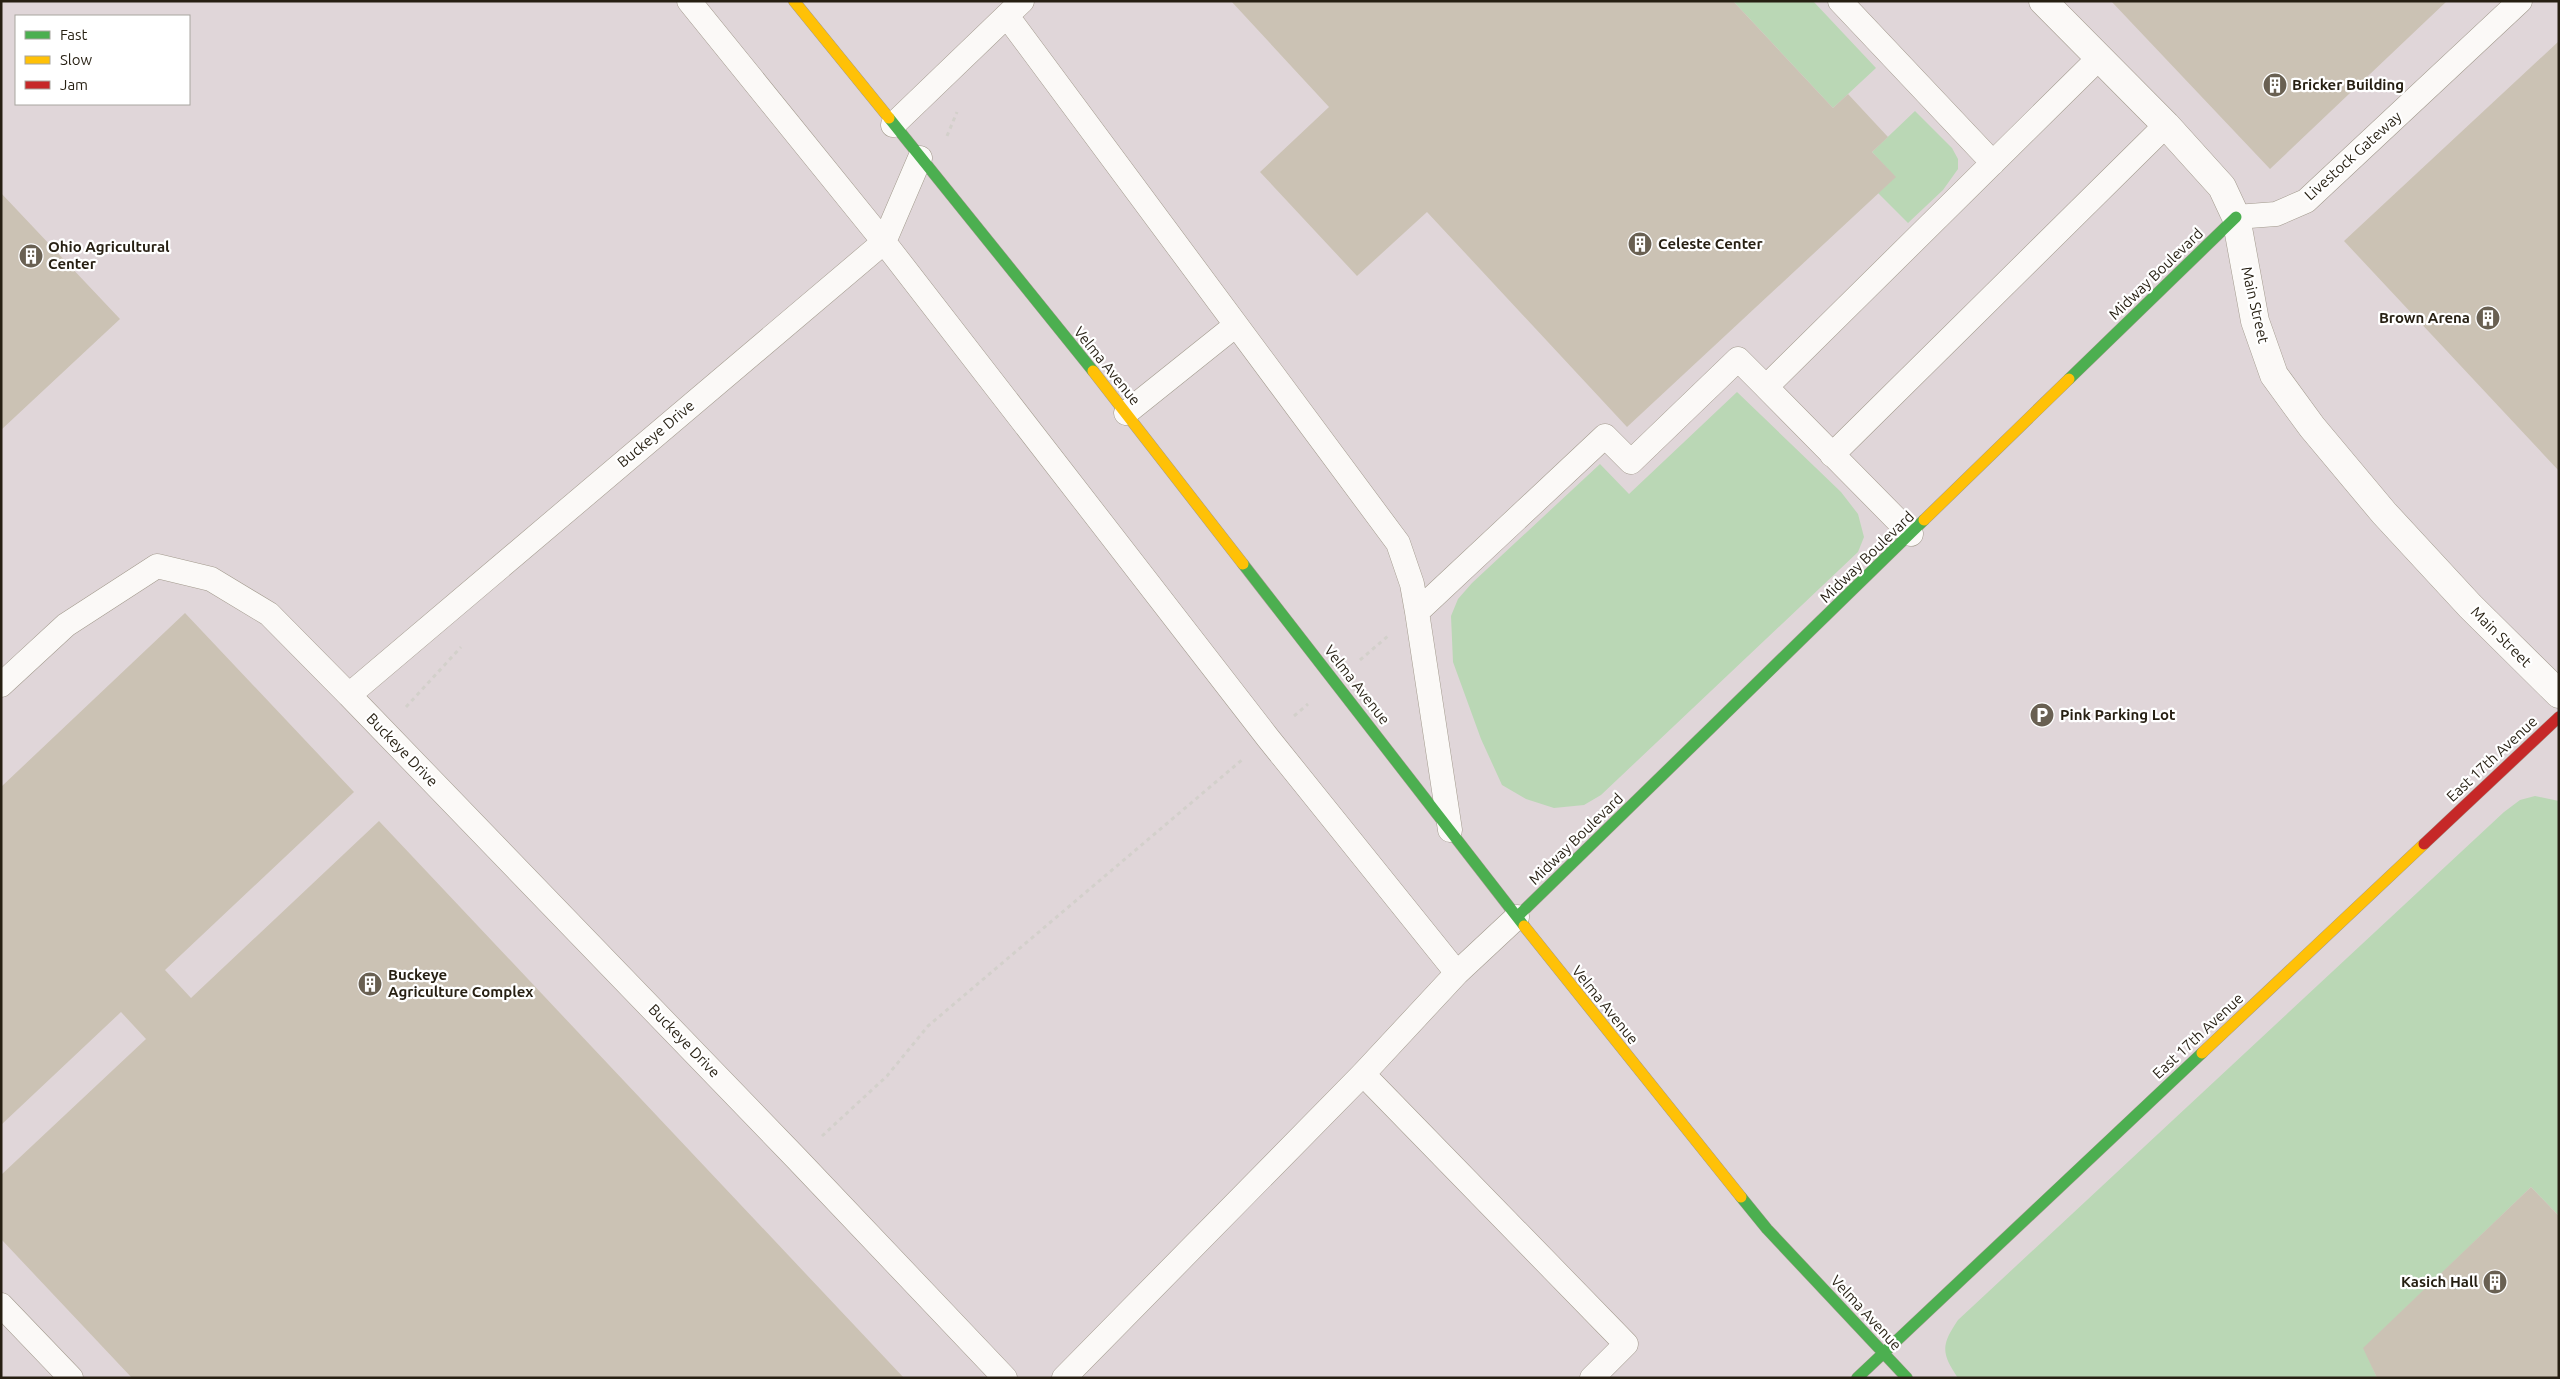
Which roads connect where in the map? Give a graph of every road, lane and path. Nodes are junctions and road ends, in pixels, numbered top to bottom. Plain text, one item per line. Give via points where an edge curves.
1 (689, 1) edge
2 (794, 1) edge
3 (1840, 1) edge
4 (2043, 1) edge
5 (2520, 1) edge
6 (1014, 9) edge
7 (2099, 58) junction
8 (894, 125) junction
9 (2166, 125) junction
10 (920, 158) junction
11 (1993, 163) junction
12 (2236, 217) junction
13 (884, 242) junction
14 (1236, 325) junction
15 (1766, 387) junction
16 (1126, 413) junction
17 (1832, 455) junction
18 (1911, 534) junction
19 (1417, 612) junction
20 (1335, 681) junction
21 (1, 685) edge
22 (2559, 694) edge
23 (349, 695) junction
24 (2559, 717) edge
25 (1268, 738) junction
26 (1450, 830) junction
27 (1517, 917) junction
28 (1458, 973) junction
29 (1364, 1074) junction
30 (797, 1159) junction
31 (1, 1305) edge
32 (1883, 1353) junction
33 (71, 1378) edge
34 (1004, 1378) edge
35 (1064, 1378) edge
36 (1592, 1378) edge
37 (1857, 1378) edge
38 (1908, 1378) edge

1 - 13 lane
2 - 8 street, Velma Avenue
3 - 11 lane
4 - 7 street, Main Street
5 - 12 lane, Livestock Gateway via 2306,201 2276,214
6 - 8 lane
6 - 14 lane
7 - 9 street, Main Street
7 - 11 lane
8 - 10 street, Velma Avenue
9 - 12 street, Main Street via 2222,187
9 - 17 lane
10 - 13 lane, Buckeye Drive
10 - 16 street, Velma Avenue
11 - 15 lane
12 - 18 street, Midway Boulevard
12 - 22 street, Main Street via 2255,321 2274,374 2312,427 2384,513 2470,606
13 - 23 lane, Buckeye Drive
13 - 25 lane
14 - 16 lane
14 - 19 lane via 1398,543 1412,584
15 - 17 lane
15 - 19 lane via 1738,359 1631,462 1605,436
16 - 20 street, Velma Avenue
17 - 18 lane
18 - 27 street, Midway Boulevard
19 - 20 path
19 - 26 lane
20 - 25 path
20 - 26 street, Velma Avenue
21 - 23 lane via 66,625 157,566 211,579 269,614
23 - 30 lane, Buckeye Drive
24 - 32 street, East 17th Avenue
25 - 28 lane
25 - 30 path via 928,1026 887,1076
26 - 27 street, Velma Avenue
27 - 28 lane
27 - 32 street, Velma Avenue via 1767,1229
28 - 29 lane
29 - 35 lane
29 - 36 lane via 1626,1344
30 - 34 lane, Buckeye Drive
31 - 33 lane
32 - 37 street, East 17th Avenue
32 - 38 street, Velma Avenue

